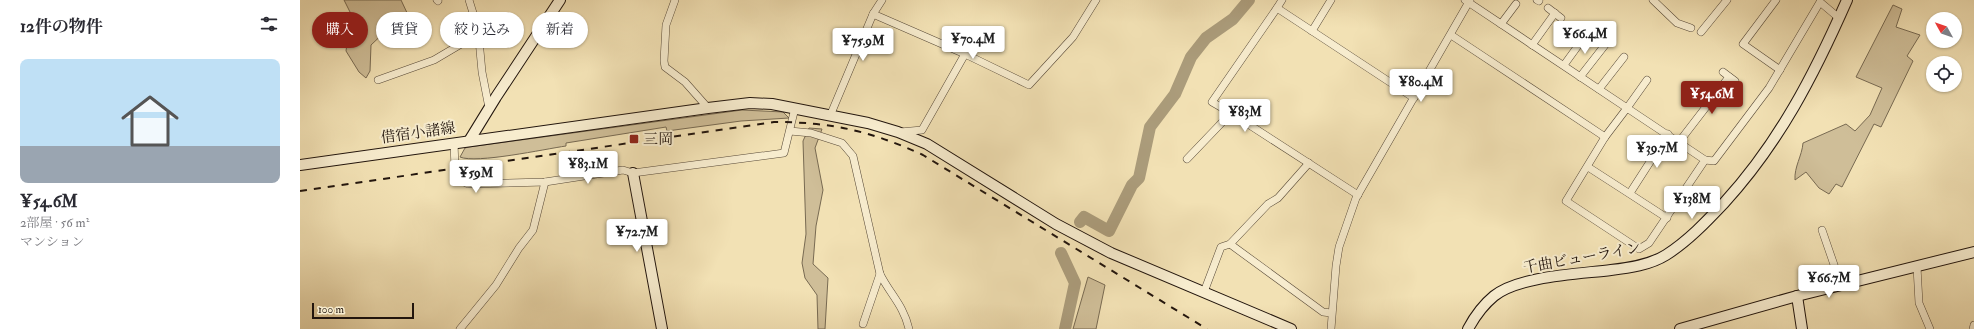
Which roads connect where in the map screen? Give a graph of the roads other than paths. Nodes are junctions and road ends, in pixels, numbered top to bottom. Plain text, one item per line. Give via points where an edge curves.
1 (469, 0) edge
2 (560, 0) edge
3 (675, 0) edge
4 (882, 0) edge
5 (1096, 0) edge
6 (1282, 0) edge
7 (1331, 0) edge
8 (1652, 0) edge
9 (1727, 0) edge
10 (1776, 0) edge
11 (1846, 0) edge
12 (1468, 1) edge
13 (1819, 1) edge
14 (1516, 4) dead end
15 (1277, 8) junction
16 (1548, 8) dead end
17 (472, 12) edge
18 (1555, 13) junction
19 (873, 14) junction
20 (1561, 18) dead end
21 (1839, 18) junction
22 (1501, 24) junction
23 (1691, 28) dead end
24 (1312, 31) junction
25 (1588, 32) dead end
26 (1701, 32) dead end
27 (1451, 35) junction
28 (1532, 45) junction
29 (1605, 45) dead end
30 (454, 48) edge
31 (480, 48) edge
32 (965, 54) junction
33 (1624, 58) dead end
34 (1564, 65) junction
35 (1780, 70) junction
36 (1723, 72) dead end
37 (1580, 77) junction
38 (378, 80) dead end
39 (1646, 80) dead end
40 (1599, 89) junction
41 (1414, 98) junction
42 (489, 108) junction
43 (708, 108) junction
44 (795, 108) junction
45 (1627, 108) junction
46 (1231, 113) junction
47 (830, 116) junction
48 (790, 131) junction
49 (898, 132) junction
50 (1668, 134) junction
51 (1606, 137) junction
52 (469, 142) junction
53 (1679, 142) junction
54 (454, 143) junction
55 (1187, 159) dead end
56 (1705, 160) junction
57 (1310, 163) junction
58 (300, 165) edge
59 (1588, 167) junction
60 (633, 173) junction
61 (545, 182) junction
62 (1630, 193) junction
63 (1358, 195) junction
64 (1667, 218) junction
65 (1822, 230) dead end
66 (1230, 244) junction
67 (1974, 252) edge
68 (1918, 267) junction
69 (880, 274) junction
70 (1841, 285) junction
71 (1204, 292) junction
72 (1797, 296) junction
73 (1331, 313) junction
74 (863, 324) dead end
75 (1974, 325) edge
76 (460, 329) edge
77 (662, 329) edge
78 (909, 329) edge
79 (1291, 329) edge
80 (1331, 329) edge
81 (1468, 329) edge
82 (1680, 329) edge
83 (1802, 329) edge
84 (1930, 329) edge
85 (1973, 329) edge

1 - 17 street
2 - 42 street, 借宿小諸線
3 - 43 street via 666,25 665,67 685,82
4 - 19 street
5 - 32 street via 1073,36 1029,85
6 - 15 street
7 - 24 street
8 - 23 street via 1676,23
9 - 26 street
10 - 35 street via 1743,44
11 - 21 street, 千曲ビューライン
12 - 22 street
12 - 27 street
13 - 21 street
13 - 35 street
14 - 22 street
15 - 24 street
15 - 46 street via 1212,102
16 - 18 street
18 - 20 street
18 - 28 street
19 - 32 street
19 - 47 street
21 - 81 street, 千曲ビューライン via 1795,107 1773,143 1748,177 1686,242 1664,256 1629,268 1549,277 1515,285 1495,295 1481,308
22 - 28 street
24 - 41 street
25 - 34 street
27 - 41 street
27 - 51 street
28 - 34 street
29 - 37 street
30 - 38 street via 434,60
31 - 42 street
32 - 49 street via 922,130
33 - 40 street
34 - 37 street
35 - 56 street via 1714,162
36 - 53 street via 1732,79
37 - 40 street
39 - 45 street
40 - 45 street
41 - 63 street
42 - 52 street, 借宿小諸線
43 - 44 street via 750,104
43 - 52 street
44 - 47 street
44 - 48 street
45 - 50 street
45 - 51 street
46 - 55 street
46 - 57 street
47 - 49 street
48 - 60 street via 784,152
48 - 69 street via 811,133 842,143 853,156
49 - 71 street via 927,144 1056,224 1111,253
50 - 53 street
50 - 62 street
51 - 59 street
52 - 54 street, 借宿小諸線
53 - 56 street
54 - 58 street, 借宿小諸線
54 - 61 street via 456,174 462,182
56 - 64 street
57 - 63 street
57 - 66 street
59 - 62 street
59 - 64 street via 1566,201 1614,233 1639,249 1649,243
60 - 61 street via 623,170
60 - 77 street
61 - 76 street via 533,230 496,285
62 - 64 street
63 - 73 street via 1339,247
65 - 70 street
66 - 71 street via 1221,247
66 - 73 street via 1323,312
67 - 68 street
68 - 70 street
68 - 84 street via 1919,303
69 - 74 street
69 - 78 street via 884,284 902,307
70 - 72 street
71 - 79 street
72 - 82 street
72 - 83 street
73 - 80 street
75 - 85 street

